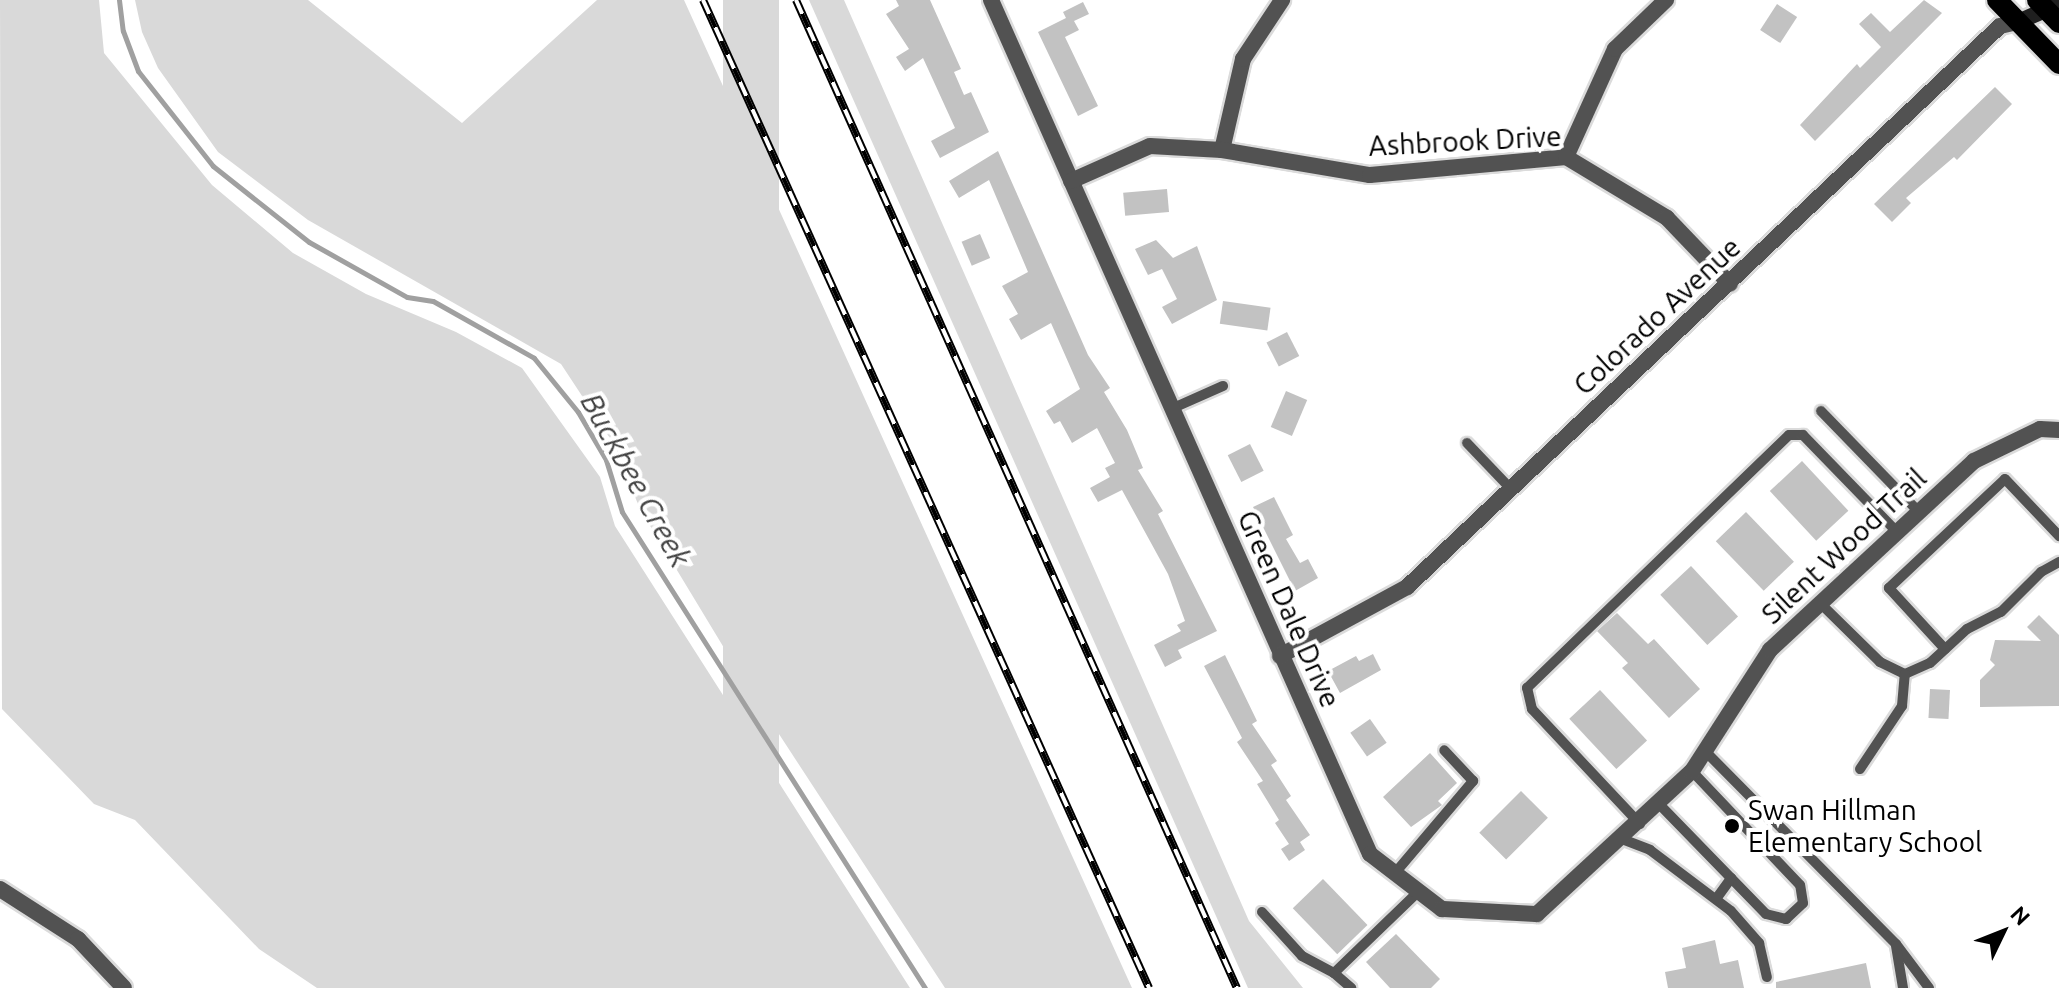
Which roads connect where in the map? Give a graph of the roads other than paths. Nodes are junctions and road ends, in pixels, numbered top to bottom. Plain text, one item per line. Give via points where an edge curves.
1 (991, 0) edge
2 (1282, 0) edge
3 (1666, 0) edge
4 (1997, 0) edge
5 (2050, 9) edge
6 (2018, 22) junction
7 (2059, 64) edge
8 (1222, 150) junction
9 (1566, 157) junction
10 (1071, 181) junction
11 (1730, 284) junction
12 (1223, 386) dead end
13 (1171, 409) junction
14 (1821, 411) dead end
15 (2059, 430) edge
16 (1467, 443) dead end
17 (1511, 489) junction
18 (1919, 512) junction
19 (1897, 532) junction
20 (2059, 536) edge
21 (2059, 562) edge
22 (1821, 604) junction
23 (1945, 649) junction
24 (1280, 656) junction
25 (1905, 674) junction
26 (1444, 750) dead end
27 (1707, 753) junction
28 (1860, 769) dead end
29 (1692, 771) junction
30 (1660, 805) junction
31 (1640, 824) junction
32 (1622, 839) junction
33 (1395, 873) junction
34 (1731, 878) junction
35 (0, 889) edge
36 (1419, 891) junction
37 (1716, 899) junction
38 (1262, 912) dead end
39 (1896, 944) junction
40 (1334, 973) junction
41 (1767, 977) dead end
42 (124, 988) edge
43 (1351, 988) edge
44 (1903, 988) edge
45 (1929, 988) edge

1 - 10 street, Green Dale Drive
2 - 8 street via 1243,59
3 - 9 street via 1615,49
4 - 6 main road
5 - 6 street, Colorado Avenue
6 - 7 main road
6 - 11 street, Colorado Avenue via 2000,26
8 - 9 street, Ashbrook Drive via 1370,175
8 - 10 street, Ashbrook Drive via 1150,146
9 - 11 street, Ashbrook Drive via 1667,218
10 - 13 street, Green Dale Drive
11 - 17 street, Colorado Avenue
12 - 13 lane
13 - 24 street, Green Dale Drive
14 - 18 lane
15 - 18 street, Silent Wood Trail via 2040,429 1974,461
16 - 17 lane
17 - 24 street, Colorado Avenue via 1407,587
18 - 19 street, Silent Wood Trail
19 - 22 street, Silent Wood Trail
19 - 31 lane via 1803,435 1789,435 1527,688 1532,709
20 - 23 lane via 2005,479 1889,588
21 - 23 lane via 2041,572 2001,612 1967,629
22 - 25 lane via 1880,662
22 - 27 street, Silent Wood Trail via 1770,650
23 - 25 lane
24 - 33 street, Green Dale Drive via 1370,854
25 - 28 lane via 1902,706
26 - 33 lane via 1473,781
27 - 29 street, Green Dale Drive
27 - 39 lane
29 - 30 street, Green Dale Drive
29 - 34 lane via 1800,885 1803,903 1778,921
30 - 31 street, Green Dale Drive
30 - 34 lane
31 - 32 street, Green Dale Drive
32 - 36 street, Green Dale Drive via 1537,914 1442,909
32 - 37 lane via 1650,850
33 - 36 street, Green Dale Drive
34 - 37 lane
35 - 42 street via 78,939
36 - 40 lane
37 - 41 lane via 1759,943
38 - 40 lane via 1302,956
39 - 44 lane
39 - 45 lane
40 - 43 lane

